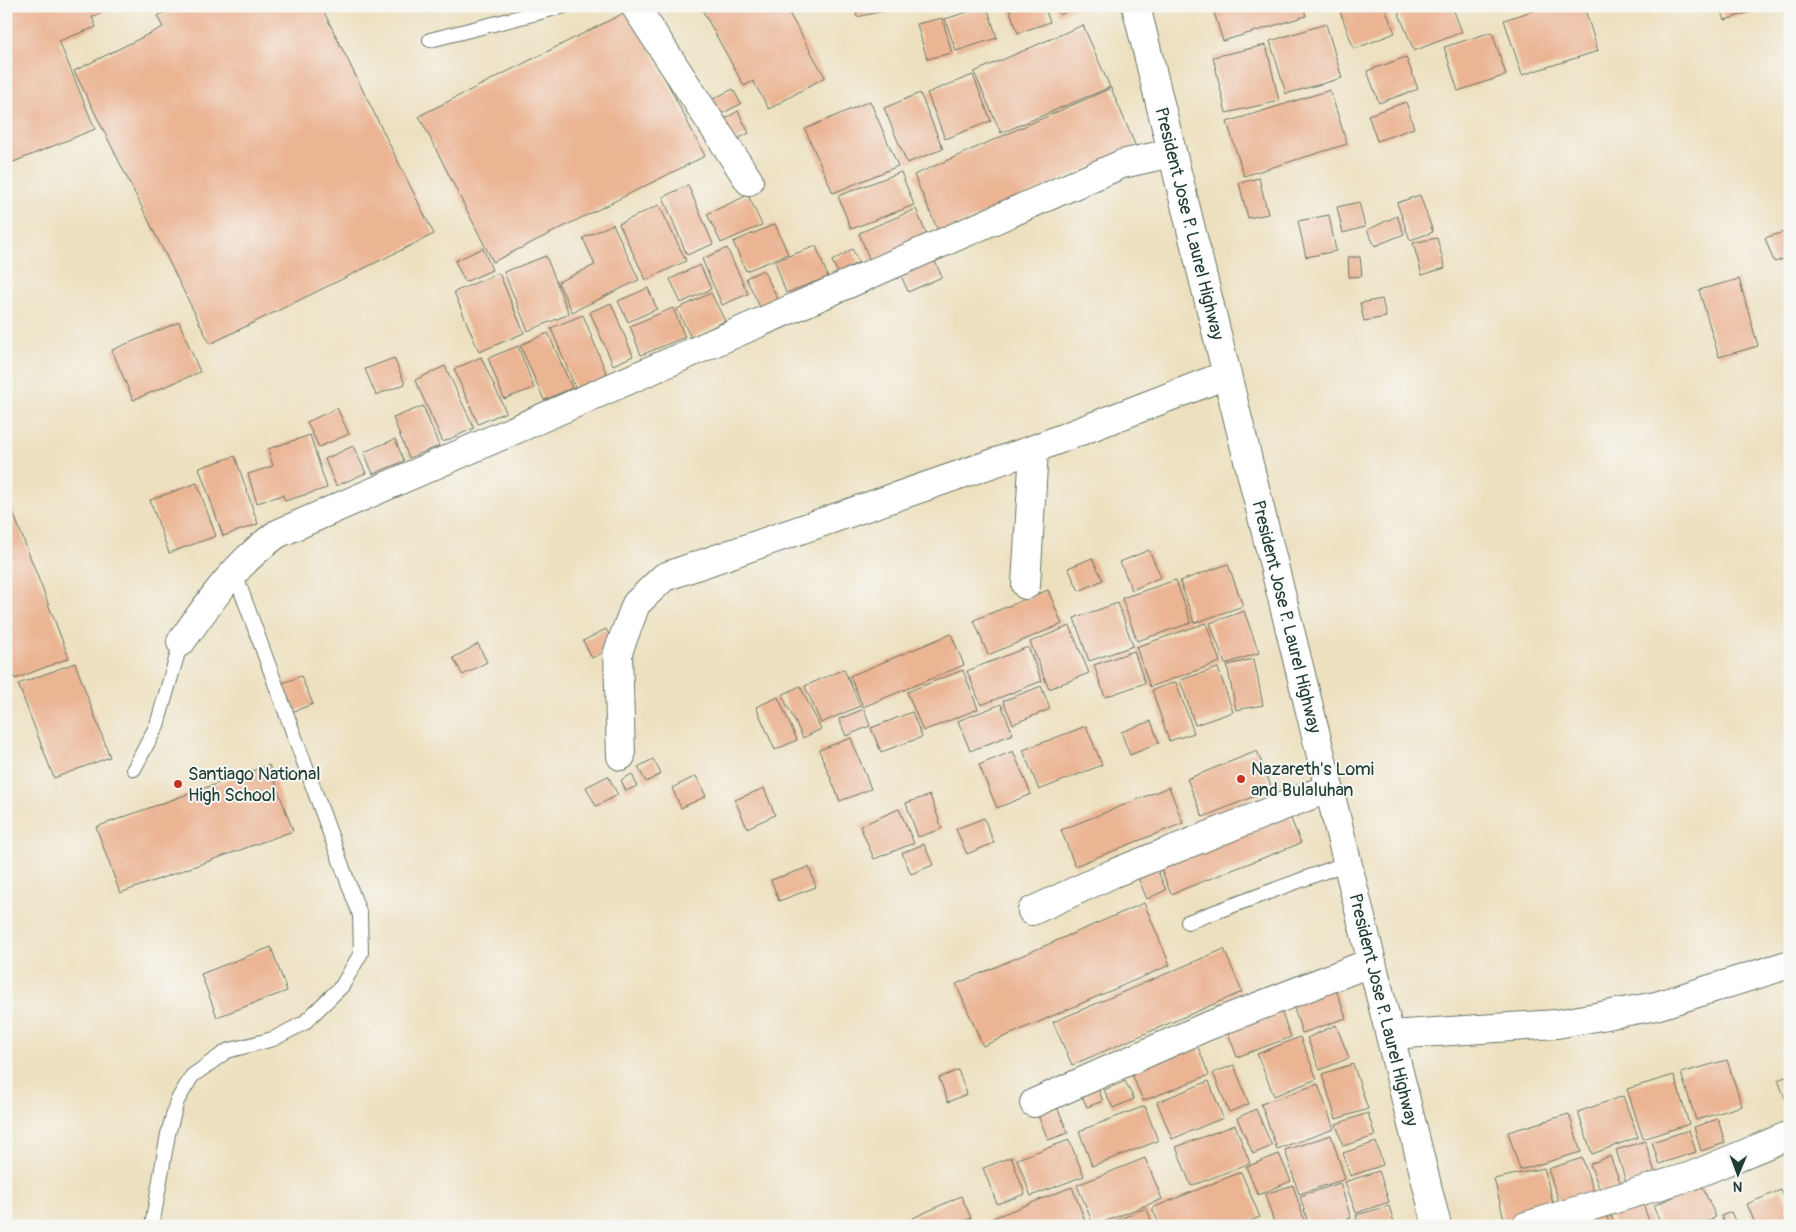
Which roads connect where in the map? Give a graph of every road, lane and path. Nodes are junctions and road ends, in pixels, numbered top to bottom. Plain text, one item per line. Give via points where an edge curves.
1 (564, 6) edge
2 (635, 6) edge
3 (1136, 6) edge
4 (430, 40) dead end
5 (1171, 153) junction
6 (749, 181) dead end
7 (1226, 375) junction
8 (1034, 449) junction
9 (234, 571) junction
10 (1026, 585) dead end
11 (181, 642) joint
12 (620, 756) dead end
13 (134, 768) dead end
14 (1329, 788) junction
15 (1347, 863) junction
16 (1032, 911) dead end
17 (1188, 922) dead end
18 (1372, 962) junction
19 (1790, 964) edge
20 (1390, 1035) junction
21 (1034, 1103) dead end
22 (1790, 1135) edge
23 (152, 1226) edge
24 (1437, 1226) edge
25 (1526, 1226) edge

1 - 4 lane
2 - 6 main road
3 - 5 main road, President Jose P. Laurel Highway
5 - 7 main road, President Jose P. Laurel Highway
5 - 9 main road via 1122,164 277,534
7 - 8 main road
7 - 14 main road, President Jose P. Laurel Highway
8 - 10 main road
8 - 12 main road via 664,576 636,604 618,652
9 - 11 main road
9 - 23 lane via 360,915 361,953 342,986 304,1023 273,1039 227,1051 192,1076 178,1101 168,1134
11 - 13 lane via 157,725
14 - 15 main road, President Jose P. Laurel Highway
14 - 16 main road via 1114,873
15 - 17 lane
15 - 18 main road, President Jose P. Laurel Highway
18 - 20 main road, President Jose P. Laurel Highway
18 - 21 main road via 1203,1028
19 - 20 main road via 1656,1006 1557,1024
20 - 24 main road, President Jose P. Laurel Highway
22 - 25 main road via 1691,1176

